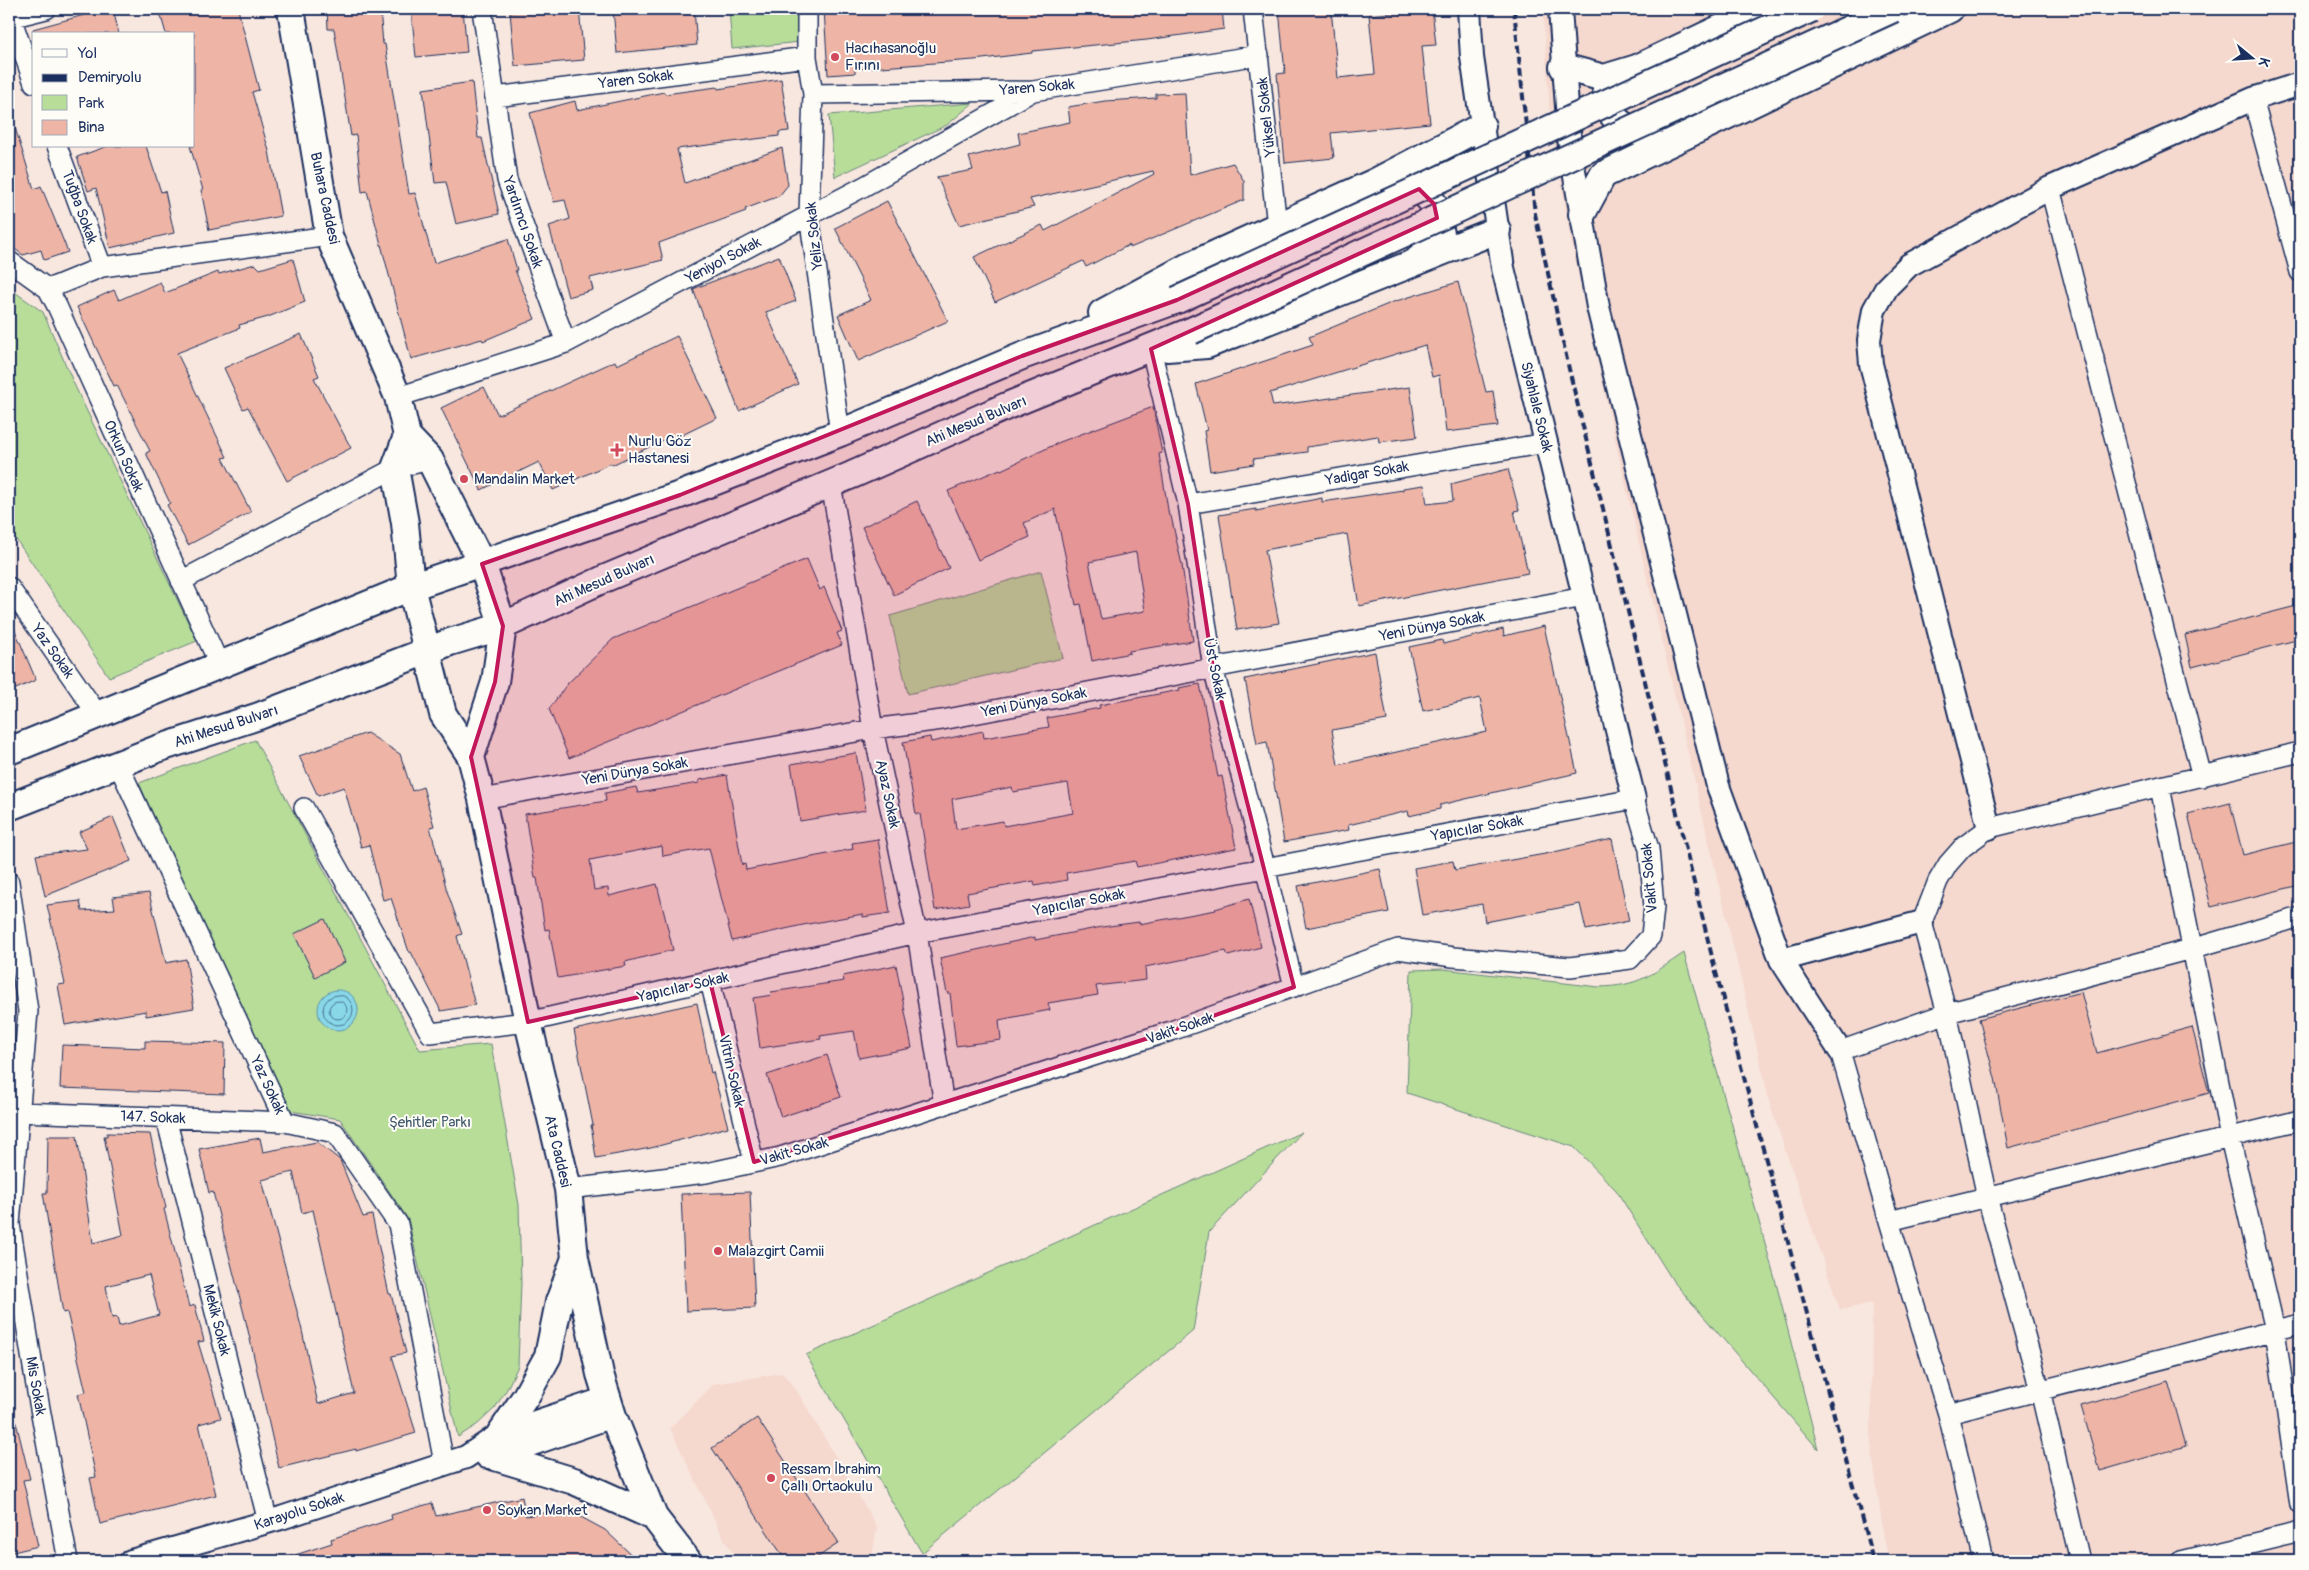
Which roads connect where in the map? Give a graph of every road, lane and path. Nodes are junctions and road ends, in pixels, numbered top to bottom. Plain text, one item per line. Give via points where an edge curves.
1 (46, 9) edge
2 (291, 9) edge
3 (482, 9) edge
4 (807, 9) edge
5 (1253, 9) edge
6 (1469, 9) edge
7 (1560, 9) edge
8 (1761, 9) edge
9 (1811, 9) edge
10 (1893, 9) edge
11 (1950, 9) edge
12 (9, 15) edge
13 (1259, 54) junction
14 (807, 57) junction
15 (1563, 67) junction
16 (1638, 68) junction
17 (32, 78) edge
18 (2300, 84) edge
19 (1033, 91) junction
20 (813, 94) junction
21 (495, 97) junction
22 (2253, 99) junction
23 (1482, 126) junction
24 (1695, 131) junction
25 (58, 148) edge
26 (1375, 182) junction
27 (2050, 188) junction
28 (1582, 214) junction
29 (809, 215) junction
30 (1277, 226) junction
31 (1497, 230) junction
32 (330, 236) junction
33 (9, 261) edge
34 (1413, 265) junction
35 (102, 268) junction
36 (2300, 272) edge
37 (48, 289) junction
38 (566, 343) junction
39 (1151, 349) junction
40 (1022, 356) junction
41 (398, 397) junction
42 (840, 433) junction
43 (407, 436) junction
44 (1546, 443) junction
45 (430, 460) junction
46 (395, 468) junction
47 (830, 484) junction
48 (1188, 504) junction
49 (482, 564) junction
50 (181, 580) junction
51 (9, 587) edge
52 (411, 587) junction
53 (1584, 597) junction
54 (503, 626) junction
55 (426, 651) junction
56 (220, 666) junction
57 (1213, 668) junction
58 (98, 715) junction
59 (874, 728) junction
60 (9, 751) edge
61 (2300, 752) edge
62 (471, 757) junction
63 (118, 764) junction
64 (2202, 777) junction
65 (2160, 787) junction
66 (482, 799) junction
67 (1634, 800) junction
68 (9, 807) edge
69 (304, 808) dead end
70 (1989, 828) junction
71 (1265, 867) junction
72 (9, 882) edge
73 (2300, 917) edge
74 (1922, 922) junction
75 (917, 933) junction
76 (2191, 949) junction
77 (1781, 960) junction
78 (710, 980) junction
79 (1294, 987) junction
80 (1947, 1013) junction
81 (528, 1022) junction
82 (1840, 1051) junction
83 (944, 1105) junction
84 (21, 1112) junction
85 (166, 1118) junction
86 (2300, 1120) edge
87 (285, 1122) junction
88 (2230, 1138) junction
89 (754, 1162) junction
90 (568, 1189) junction
91 (11, 1193) edge
92 (1987, 1197) junction
93 (1889, 1221) junction
94 (575, 1258) junction
95 (2300, 1324) edge
96 (2275, 1330) junction
97 (2040, 1390) junction
98 (610, 1407) junction
99 (1948, 1414) junction
100 (498, 1446) junction
101 (444, 1463) junction
102 (2300, 1505) edge
103 (268, 1522) junction
104 (661, 1526) junction
105 (2300, 1532) edge
106 (68, 1561) edge
107 (131, 1561) edge
108 (688, 1561) edge
109 (1983, 1561) edge
110 (2080, 1561) edge
111 (2181, 1561) edge

1 - 12 street
2 - 32 main road, Buhara Caddesi
3 - 21 street, Yardımcı Sokak
4 - 14 street, Yeliz Sokak
5 - 13 street, Yüksel Sokak
6 - 23 street, Siyahlale Sokak
7 - 15 street
8 - 16 main road
9 - 40 main road, bridge via 1177,300
10 - 39 main road, Ahi Mesud Bulvarı, bridge
11 - 24 main road
12 - 17 street
13 - 19 street, Yaren Sokak
13 - 30 street, Yüksel Sokak
14 - 20 street, Yeliz Sokak
14 - 21 street, Yaren Sokak
15 - 16 main road via 1604,78
15 - 28 street via 1570,148
16 - 24 main road via 1606,90 1617,122 1640,134
18 - 22 street
19 - 20 street, Yaren Sokak
19 - 29 street, Yeniyol Sokak
20 - 29 street, Yeliz Sokak
21 - 38 street, Yardımcı Sokak via 507,180
22 - 27 street
22 - 36 street
23 - 26 main road
23 - 31 street, Siyahlale Sokak
24 - 28 main road via 1603,175
25 - 35 street, Tuğba Sokak
26 - 30 main road
26 - 34 main road via 1413,182 1434,204 1441,234
27 - 64 street
27 - 70 street via 1910,265 1887,287 1874,310 1869,340 1871,364
28 - 77 street via 1598,307 1718,786
29 - 38 street, Yeniyol Sokak
29 - 42 street, Yeliz Sokak
30 - 40 main road via 1189,266
31 - 34 main road
31 - 44 street, Siyahlale Sokak via 1503,268
32 - 35 street
32 - 41 main road, Buhara Caddesi
33 - 37 street, Orkun Sokak
34 - 39 main road via 1207,345
35 - 37 street
37 - 50 street, Orkun Sokak
38 - 41 street, Yeniyol Sokak
39 - 47 main road, Ahi Mesud Bulvarı via 1007,406
39 - 48 street, Üst Sokak
40 - 42 main road
41 - 43 main road, Buhara Caddesi
42 - 49 main road via 680,495
43 - 45 main road
43 - 46 main road
44 - 48 street, Yadigar Sokak
44 - 53 street, Siyahlale Sokak
45 - 46 street
45 - 49 main road
46 - 50 street
46 - 52 main road via 405,523
47 - 54 main road, Ahi Mesud Bulvarı via 606,578
47 - 59 street, Ayaz Sokak
48 - 57 street, Üst Sokak
49 - 52 main road
49 - 54 main road
50 - 56 street, Orkun Sokak
51 - 58 street, Yaz Sokak
52 - 55 main road
52 - 56 main road
53 - 57 street, Yeni Dünya Sokak
53 - 67 street, Siyahlale Sokak
54 - 55 main road, Ahi Mesud Bulvarı
54 - 62 main road via 495,682
55 - 62 main road via 443,714
55 - 63 main road, Ahi Mesud Bulvarı via 259,716
56 - 58 main road
57 - 59 street, Yeni Dünya Sokak via 942,720
57 - 71 street, Üst Sokak
58 - 60 main road
59 - 66 street, Yeni Dünya Sokak
59 - 75 street, Ayaz Sokak
61 - 64 street
62 - 66 main road, Ata Caddesi
63 - 68 main road, Ahi Mesud Bulvarı
63 - 87 street, Yaz Sokak
64 - 65 street
65 - 70 street
65 - 76 street
66 - 81 main road, Ata Caddesi
67 - 71 street, Yapıcılar Sokak
67 - 79 street, Vakit Sokak via 1649,849 1654,907 1651,936 1630,958 1570,967 1398,949
69 - 81 street, Yapıcılar Sokak via 430,1033
70 - 74 street via 1963,847 1948,864 1938,880
71 - 75 street, Yapıcılar Sokak
71 - 79 street, Üst Sokak
72 - 84 street, Mis Sokak via 28,1011
73 - 76 street
74 - 77 street
74 - 80 street
75 - 78 street, Yapıcılar Sokak
75 - 83 street, Ayaz Sokak
76 - 80 street
76 - 88 street
77 - 82 street
78 - 81 street, Yapıcılar Sokak
78 - 89 street, Vitrin Sokak
79 - 83 street, Vakit Sokak
80 - 82 street
80 - 92 street
81 - 90 main road, Ata Caddesi
82 - 93 street
83 - 89 street, Vakit Sokak via 780,1157
84 - 85 street, 147. Sokak
84 - 91 street, Mis Sokak
85 - 87 street, 147. Sokak
85 - 103 street, Mekik Sokak
86 - 88 street
87 - 101 street, Yaz Sokak via 335,1133 398,1224
88 - 92 street
88 - 96 street
89 - 90 street, Vakit Sokak via 706,1173
90 - 94 main road, Ata Caddesi
91 - 106 street, Mis Sokak via 10,1224
92 - 93 street
92 - 97 street
93 - 99 street
94 - 98 main road, Ata Caddesi
94 - 100 main road via 559,1302 548,1356
95 - 96 street
96 - 97 street
96 - 102 street
97 - 99 street
97 - 110 street
98 - 100 street, Karayolu Sokak
98 - 104 main road, Ata Caddesi
99 - 109 street
100 - 101 street, Karayolu Sokak
100 - 104 main road
101 - 103 street, Karayolu Sokak
103 - 107 street, Karayolu Sokak
104 - 108 main road
105 - 111 street

